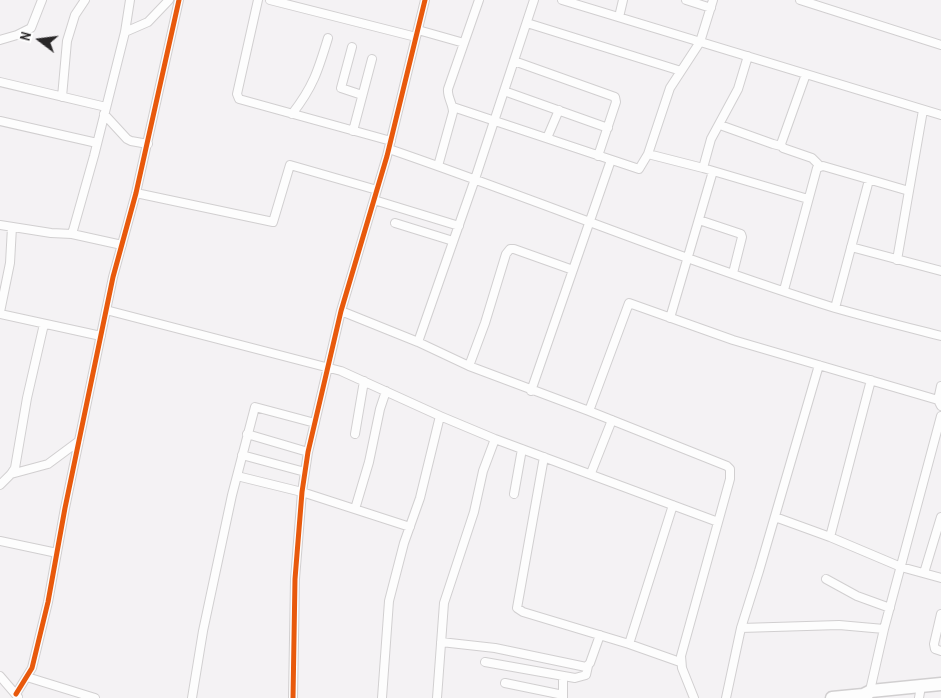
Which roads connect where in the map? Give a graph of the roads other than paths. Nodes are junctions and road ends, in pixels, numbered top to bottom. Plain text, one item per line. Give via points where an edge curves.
1 (42, 0) edge
2 (85, 0) edge
3 (130, 0) edge
4 (169, 0) edge
5 (179, 0) edge
6 (258, 0) edge
7 (270, 0) edge
8 (426, 0) edge
9 (478, 0) edge
10 (534, 0) edge
11 (562, 0) edge
12 (624, 0) edge
13 (686, 0) edge
14 (800, 0) edge
15 (712, 4) edge
16 (619, 17) junction
17 (527, 23) junction
18 (125, 32) junction
19 (417, 33) junction
20 (328, 38) dead end
21 (0, 40) edge
22 (700, 42) junction
23 (464, 43) junction
24 (941, 45) edge
25 (352, 47) dead end
26 (748, 56) junction
27 (372, 59) dead end
28 (514, 61) junction
29 (681, 71) junction
30 (806, 74) junction
31 (0, 82) edge
32 (504, 91) junction
33 (362, 96) junction
34 (62, 97) junction
35 (453, 107) junction
36 (559, 110) junction
37 (923, 110) junction
38 (105, 111) junction
39 (292, 114) junction
40 (941, 115) edge
41 (494, 120) junction
42 (0, 121) edge
43 (720, 125) junction
44 (608, 128) junction
45 (353, 131) junction
46 (547, 138) junction
47 (98, 143) junction
48 (148, 144) junction
49 (390, 145) junction
50 (781, 146) junction
51 (648, 154) junction
52 (598, 156) junction
53 (611, 160) junction
54 (438, 166) junction
55 (820, 166) junction
56 (703, 168) junction
57 (713, 171) junction
58 (475, 179) junction
59 (869, 180) junction
60 (377, 190) junction
61 (909, 191) junction
62 (136, 193) junction
63 (808, 199) junction
64 (374, 200) junction
65 (699, 220) junction
66 (590, 222) junction
67 (395, 223) dead end
68 (0, 225) edge
69 (458, 226) junction
70 (12, 227) junction
71 (72, 234) junction
72 (453, 242) junction
73 (122, 245) junction
74 (851, 247) junction
75 (688, 258) junction
76 (897, 260) junction
77 (573, 270) junction
78 (941, 272) edge
79 (733, 273) junction
80 (784, 290) junction
81 (835, 308) junction
82 (106, 310) junction
83 (341, 311) junction
84 (0, 313) edge
85 (670, 318) junction
86 (44, 324) junction
87 (101, 336) junction
88 (941, 336) edge
89 (418, 342) junction
90 (819, 365) junction
91 (469, 366) junction
92 (328, 367) junction
93 (871, 380) junction
94 (364, 381) junction
95 (941, 386) edge
96 (386, 391) junction
97 (531, 391) junction
98 (940, 403) edge
99 (589, 411) junction
100 (440, 416) junction
101 (941, 416) edge
102 (612, 420) junction
103 (315, 423) junction
104 (247, 434) junction
105 (355, 434) dead end
106 (495, 439) junction
107 (79, 441) junction
108 (522, 449) junction
109 (308, 452) junction
110 (242, 455) junction
111 (544, 456) junction
112 (305, 472) junction
113 (591, 473) junction
114 (10, 474) junction
115 (237, 476) junction
116 (0, 485) edge
117 (302, 492) junction
118 (514, 494) dead end
119 (673, 505) junction
120 (355, 509) junction
121 (775, 517) junction
122 (941, 517) edge
123 (718, 522) junction
124 (410, 527) junction
125 (830, 537) junction
126 (0, 541) edge
127 (57, 552) junction
128 (901, 567) junction
129 (924, 573) junction
130 (941, 578) edge
131 (826, 579) dead end
132 (890, 608) junction
133 (941, 614) edge
134 (741, 628) junction
135 (884, 629) junction
136 (600, 635) junction
137 (441, 642) junction
138 (629, 644) junction
139 (941, 651) edge
140 (485, 662) dead end
141 (680, 662) junction
142 (588, 666) junction
143 (0, 676) edge
144 (27, 677) junction
145 (563, 677) junction
146 (505, 683) dead end
147 (941, 684) edge
148 (920, 693) edge
149 (941, 693) edge
150 (73, 695) edge
151 (18, 696) edge
152 (563, 696) edge
153 (867, 696) edge
154 (94, 698) edge
155 (192, 698) edge
156 (292, 698) edge
157 (382, 698) edge
158 (437, 698) edge
159 (694, 698) edge
160 (726, 698) edge
161 (832, 698) edge
162 (885, 698) edge

1 - 21 street via 31,28
2 - 34 street via 75,15 67,41
3 - 18 street
4 - 18 street via 148,22
5 - 48 street
6 - 39 street via 237,97
7 - 19 street
8 - 19 street
9 - 23 street
10 - 17 street
11 - 16 street
12 - 16 street
13 - 15 street
14 - 24 street
15 - 22 street
16 - 22 street
17 - 28 street
17 - 29 street
18 - 38 street
19 - 23 street
19 - 49 street
20 - 39 street via 310,88
22 - 26 street
22 - 29 street
23 - 35 street via 448,92
25 - 33 street via 341,88
26 - 30 street
26 - 43 street via 738,89
27 - 33 street
28 - 32 street
28 - 44 street via 615,97
29 - 51 street via 666,98
30 - 37 street
30 - 50 street
31 - 34 street
32 - 36 street
32 - 41 street
33 - 45 street
34 - 38 street
35 - 41 street
35 - 54 street
36 - 44 street
36 - 46 street
37 - 40 street
37 - 61 street
38 - 47 street
38 - 48 street via 131,141
39 - 45 street
41 - 46 street
41 - 58 street
42 - 47 street
43 - 50 street
43 - 56 street via 711,139
44 - 52 street
45 - 49 street
46 - 52 street
47 - 71 street
48 - 62 street
49 - 54 street
49 - 60 street
50 - 55 street via 812,158
51 - 53 street via 639,168
51 - 56 street
52 - 53 street
53 - 66 street
54 - 58 street
55 - 59 street
55 - 63 street
56 - 57 street
57 - 63 street
57 - 65 street
58 - 66 street
58 - 69 street
59 - 61 street
59 - 74 street
60 - 62 street via 290,165 273,222
60 - 64 street
61 - 76 street
62 - 73 street
63 - 80 street
64 - 69 street
64 - 83 street
65 - 75 street
65 - 79 street via 741,234
66 - 75 street
66 - 77 street
67 - 72 street
68 - 70 street
69 - 72 street
70 - 71 street
70 - 84 street via 10,263
71 - 73 street
72 - 89 street
73 - 82 street
74 - 76 street
74 - 81 street
75 - 79 street
75 - 85 street
76 - 78 street
77 - 91 street via 510,249
77 - 97 street
79 - 80 street
80 - 81 street
81 - 88 street
82 - 87 street
82 - 92 street
83 - 89 street
83 - 92 street
84 - 86 street
85 - 90 street
85 - 99 street via 629,303
86 - 87 street
86 - 114 street via 18,456
87 - 107 street
89 - 91 street
90 - 93 street
90 - 121 street
91 - 97 street
92 - 94 street
92 - 103 street
93 - 98 street
93 - 125 street
94 - 96 street
94 - 105 street
95 - 98 street
96 - 100 street
96 - 120 street via 370,462
97 - 99 street
99 - 102 street
100 - 106 street
100 - 124 street
101 - 128 street
102 - 113 street
102 - 123 street via 726,466 730,470 730,480
103 - 104 street via 255,407
103 - 109 street
104 - 109 street
104 - 110 street
106 - 108 street
106 - 137 street via 444,602
107 - 114 street via 48,464
107 - 127 street
108 - 111 street
108 - 118 street
109 - 112 street
110 - 112 street
110 - 115 street
111 - 113 street
111 - 136 street via 517,608
112 - 117 street
113 - 119 street
114 - 116 street
115 - 117 street
115 - 155 street via 203,630
117 - 120 street
117 - 156 street via 295,579
119 - 123 street
119 - 138 street
120 - 124 street
121 - 125 street
121 - 134 street
122 - 129 street
123 - 141 street
124 - 157 street via 388,601
125 - 128 street
126 - 127 street
127 - 144 street via 48,602
128 - 129 street
128 - 132 street
129 - 130 street
131 - 132 street via 857,596
132 - 135 street
133 - 139 street via 934,644 935,649
134 - 135 street via 839,625
134 - 160 street
135 - 153 street
136 - 138 street
136 - 142 street
137 - 142 street via 495,648
137 - 158 street
138 - 141 street
140 - 145 street
141 - 159 street
142 - 145 street via 583,677
143 - 151 street
144 - 150 street
144 - 151 street
145 - 152 street
146 - 152 street
147 - 148 highway
148 - 149 highway
148 - 153 highway
148 - 162 highway
150 - 154 street
153 - 161 highway

